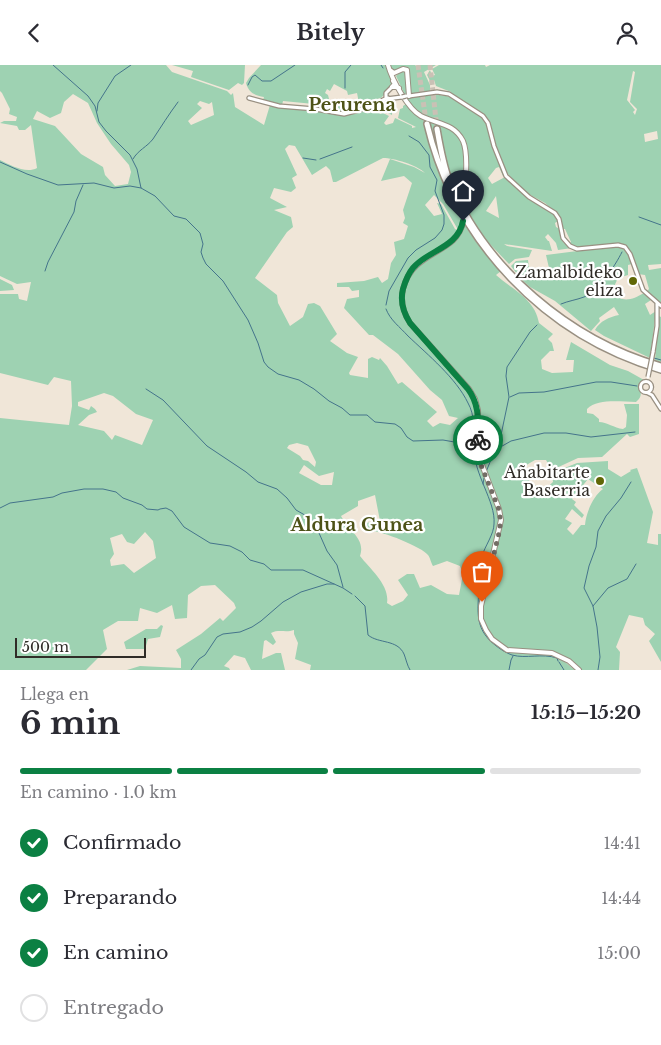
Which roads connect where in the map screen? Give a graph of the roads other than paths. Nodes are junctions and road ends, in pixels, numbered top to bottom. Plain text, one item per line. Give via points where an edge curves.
1 (388, 65) edge
2 (394, 74) junction
3 (399, 88) junction
4 (391, 89) junction
5 (406, 96) junction
6 (249, 98) dead end
7 (386, 98) junction
8 (427, 125) tunnel mouth
9 (437, 129) tunnel mouth
10 (464, 203) dead end
11 (463, 221) dead end
12 (659, 306) edge
13 (661, 366) edge
14 (661, 370) edge
15 (648, 377) junction
16 (644, 382) junction
17 (650, 383) junction
18 (651, 390) junction
19 (647, 393) junction
20 (652, 396) junction
21 (661, 409) edge
22 (579, 670) edge

1 - 2 main road
2 - 3 main road
2 - 4 main road
2 - 5 main road via 403,69 408,71
3 - 4 main road
3 - 10 main road via 414,111 450,127 462,140 466,158
4 - 7 street
5 - 7 street
5 - 12 street via 449,95 485,117 506,176 529,197 555,213 566,243 577,249 625,247 642,288
6 - 7 street via 279,106 344,114 378,105
8 - 14 highway via 436,159 453,198 480,243 526,294 591,342
9 - 13 highway via 449,180 466,214 508,271 529,292 571,324 604,344
11 - 22 main road via 453,240 412,269 404,285 402,301 410,323 468,389 477,405 478,457 501,520 481,615 486,630 506,649 552,653
12 - 15 street, bridge
15 - 16 street
15 - 17 street
16 - 17 street
16 - 19 street via 641,389
17 - 18 street
18 - 19 street
18 - 20 street
19 - 20 street
20 - 21 street

